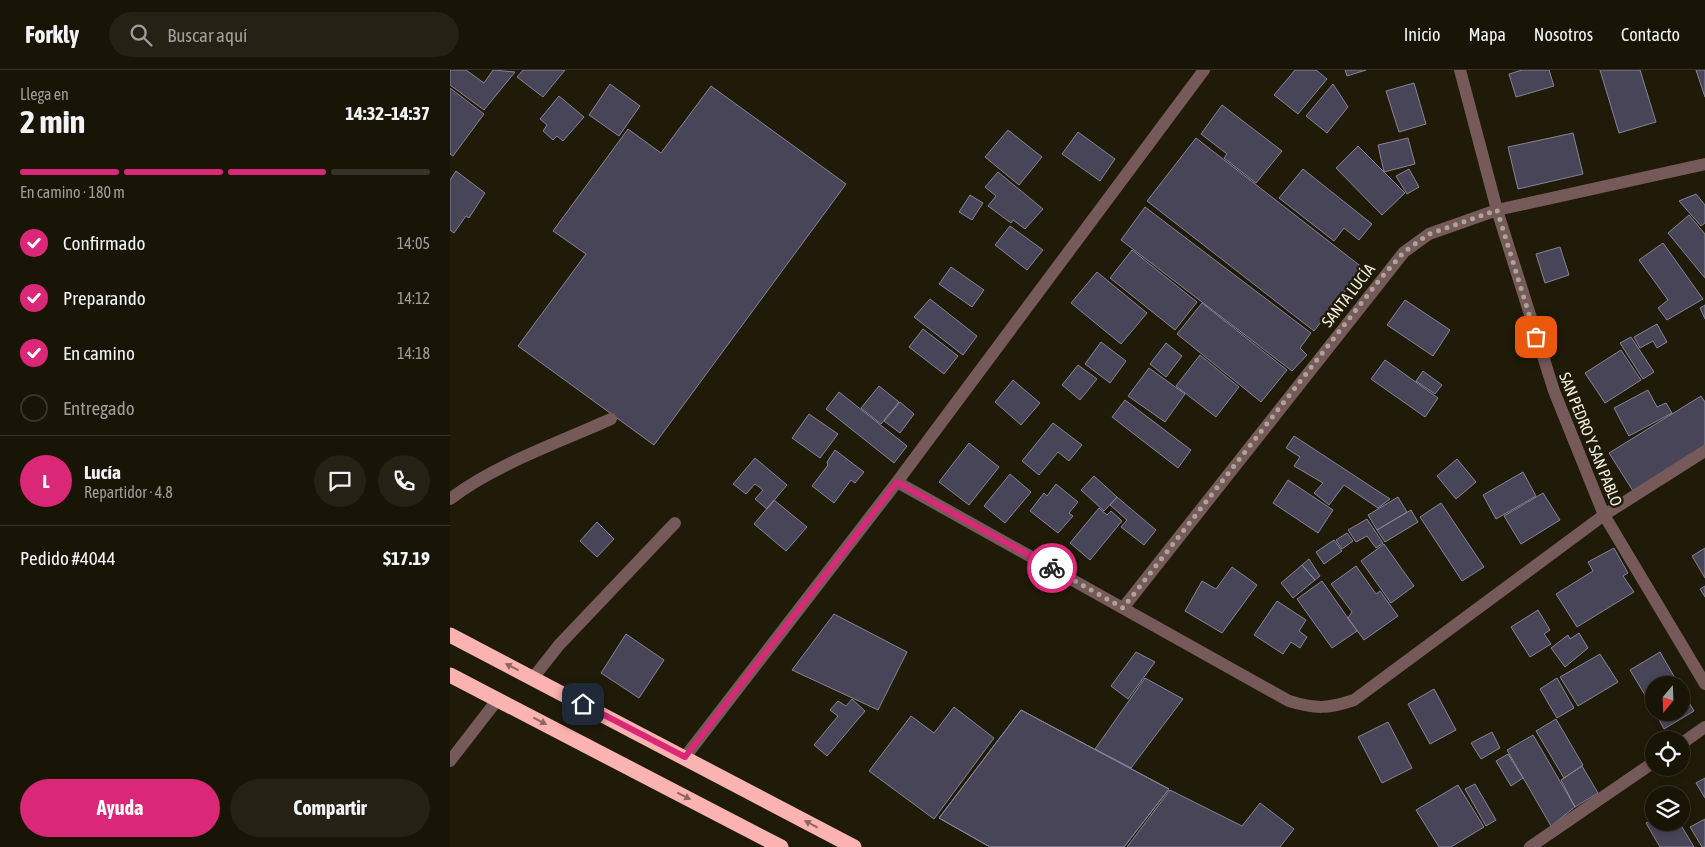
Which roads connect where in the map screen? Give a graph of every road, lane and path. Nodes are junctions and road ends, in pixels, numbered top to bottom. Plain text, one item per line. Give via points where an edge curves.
1 (1204, 70) edge
2 (1460, 70) edge
3 (1705, 164) edge
4 (1497, 210) junction
5 (611, 419) dead end
6 (1705, 450) edge
7 (897, 482) junction
8 (450, 499) edge
9 (1604, 515) junction
10 (675, 523) dead end
11 (1123, 608) junction
12 (450, 636) edge
13 (450, 675) edge
14 (533, 678) junction
15 (1705, 684) edge
16 (498, 699) junction
17 (1705, 727) edge
18 (1690, 738) edge
19 (685, 757) junction
20 (450, 761) edge
21 (1645, 768) edge
22 (781, 847) edge
23 (854, 847) edge
24 (1530, 847) edge

1 - 7 street
2 - 4 street, SAN PEDRO Y SAN PABLO
3 - 4 street, SANTA LUCÍA
4 - 9 street, SAN PEDRO Y SAN PABLO via 1554,391
4 - 11 street, SANTA LUCÍA via 1429,234 1404,252
5 - 8 street via 491,473
6 - 9 street
7 - 11 street
7 - 19 street
9 - 11 street via 1354,700 1330,708 1308,707 1289,701
9 - 15 street, SAN PEDRO Y SAN PABLO
10 - 14 street via 559,645
14 -> 12 highway
13 - 16 highway
14 - 19 highway
16 - 20 street
16 -> 22 highway
17 - 18 street
23 -> 19 highway
21 - 24 street

